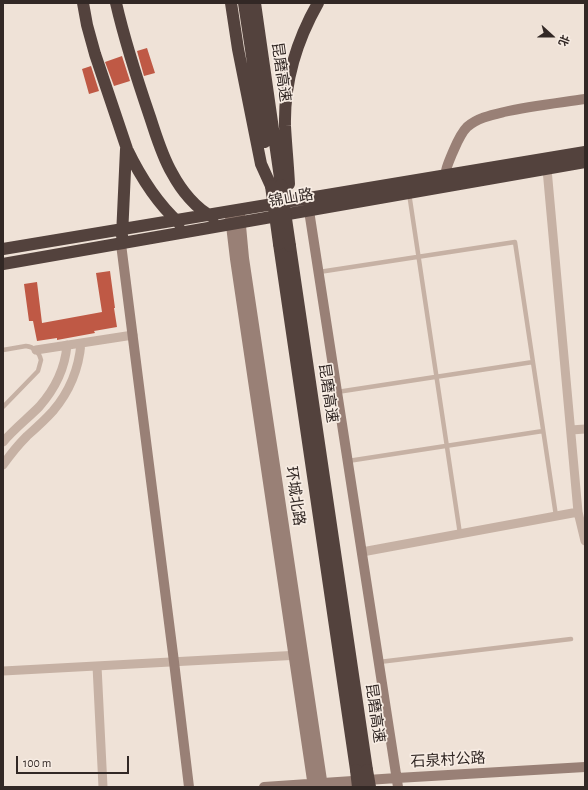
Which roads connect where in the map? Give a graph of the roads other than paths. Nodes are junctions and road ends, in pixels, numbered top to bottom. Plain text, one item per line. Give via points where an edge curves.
1 (83, 3) edge
2 (116, 3) edge
3 (231, 3) edge
4 (244, 3) edge
5 (255, 3) edge
6 (318, 3) edge
7 (585, 99) edge
8 (126, 147) junction
9 (585, 152) edge
10 (585, 162) edge
11 (547, 169) junction
12 (445, 181) junction
13 (280, 185) junction
14 (409, 193) junction
15 (307, 198) junction
16 (234, 210) junction
17 (309, 211) junction
18 (208, 214) junction
19 (175, 220) junction
20 (236, 224) junction
21 (122, 229) junction
22 (189, 232) junction
23 (121, 244) junction
24 (288, 245) junction
25 (3, 249) edge
26 (419, 257) junction
27 (3, 264) edge
28 (319, 272) junction
29 (133, 335) junction
30 (81, 343) junction
31 (67, 345) junction
32 (3, 350) edge
33 (36, 350) junction
34 (533, 362) junction
35 (436, 377) junction
36 (337, 392) junction
37 (3, 407) edge
38 (585, 429) edge
39 (571, 430) junction
40 (543, 431) junction
41 (3, 442) edge
42 (447, 446) junction
43 (348, 461) junction
44 (3, 465) edge
45 (578, 512) junction
46 (556, 516) junction
47 (460, 534) junction
48 (585, 542) edge
49 (362, 552) junction
50 (571, 639) dead end
51 (299, 655) junction
52 (174, 662) junction
53 (379, 662) junction
54 (96, 666) junction
55 (3, 671) edge
56 (585, 767) edge
57 (362, 770) junction
58 (397, 782) edge
59 (318, 785) edge
60 (103, 787) edge
61 (189, 787) edge
62 (264, 787) edge
63 (358, 787) edge
64 (370, 787) edge

1 - 8 highway via 90,40
2 - 18 highway via 134,67 171,172 190,198
3 - 13 highway via 261,164
4 - 13 highway, 昆磨高速
5 - 13 highway, 昆磨高速
6 - 13 highway via 295,54 287,100
7 - 12 street via 523,108 480,120 467,128 459,139 446,169
8 - 19 highway via 158,200
8 - 21 highway
9 - 12 highway, 锦山路
10 - 11 highway, 锦山路
11 - 12 highway, 锦山路
11 - 39 street
12 - 14 highway, 锦山路
12 - 15 highway, 锦山路
13 - 24 highway, 昆磨高速, bridge
13 - 24 highway
14 - 17 highway, 锦山路
14 - 26 lane
15 - 16 highway, 锦山路
15 - 17 street
16 - 18 highway, 锦山路
16 - 20 street, 环城北路
17 - 20 highway, 锦山路
17 - 28 street
18 - 19 highway, 锦山路
18 - 20 highway
19 - 21 highway, 锦山路
19 - 22 highway
20 - 22 highway, 锦山路
20 - 51 street, 环城北路 via 236,267
21 - 23 highway
21 - 25 highway, 锦山路
22 - 23 highway, 锦山路
23 - 27 highway, 锦山路
23 - 29 street
24 - 57 highway, 昆磨高速
24 - 57 highway, 昆磨高速 via 298,300
26 - 28 lane
26 - 34 lane via 515,242
26 - 35 lane
28 - 36 street
29 - 30 street
29 - 52 street
30 - 31 street
30 - 44 street via 78,364 63,398 19,444
31 - 33 street
31 - 41 street via 64,366 53,389
32 - 33 lane via 30,346
33 - 37 lane via 41,360 38,371
34 - 35 lane
34 - 40 lane
35 - 36 lane
35 - 42 lane
36 - 43 street
38 - 39 street
39 - 45 street
40 - 42 lane
40 - 46 lane
42 - 43 lane
42 - 47 lane
43 - 49 street
45 - 46 street
45 - 48 street
46 - 47 street
47 - 49 street
49 - 53 street
50 - 53 lane
51 - 52 street
51 - 59 street, 环城北路
52 - 54 street
52 - 61 street
53 - 58 street
54 - 55 street
54 - 60 street
56 - 58 street, 石泉村公路
57 - 63 highway, 昆磨高速, bridge
57 - 64 highway, 昆磨高速, bridge
58 - 59 street, 石泉村公路
59 - 62 street, 石泉村公路

